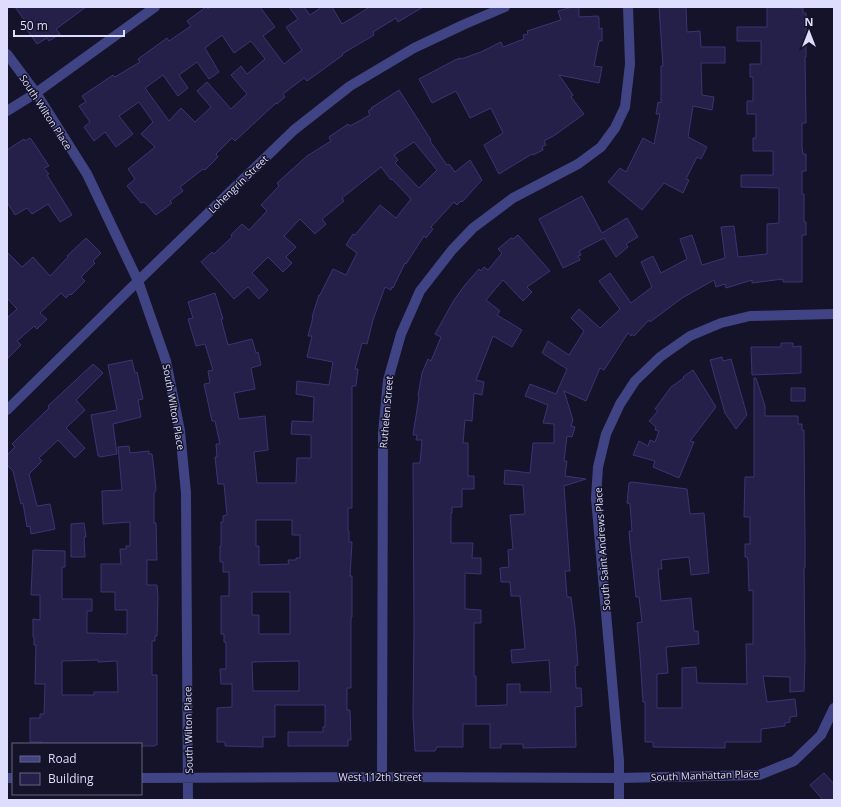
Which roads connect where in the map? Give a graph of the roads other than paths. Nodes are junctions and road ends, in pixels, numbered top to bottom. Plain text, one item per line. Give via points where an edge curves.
1 (155, 7) edge
2 (505, 7) edge
3 (628, 7) edge
4 (7, 54) edge
5 (36, 93) junction
6 (7, 111) edge
7 (138, 281) junction
8 (834, 314) edge
9 (7, 410) edge
10 (834, 708) edge
11 (382, 776) junction
12 (142, 778) edge
13 (619, 778) junction
14 (189, 779) junction
15 (188, 800) edge
16 (619, 800) edge

1 - 5 street
2 - 7 street, Lohengrin Street via 414,48 350,86 294,130
3 - 11 street, Ruthelen Street via 630,64 625,108 615,128 601,147 578,164 513,198 473,228 452,250 420,292 401,334 388,380 383,434
4 - 5 street, South Wilton Place
5 - 6 street
5 - 7 street, South Wilton Place via 87,174
7 - 9 street, Lohengrin Street
7 - 14 street, South Wilton Place via 166,361 180,431 186,493
8 - 13 street, South Saint Andrews Place via 750,316 721,323 690,336 660,357 635,381 620,404 606,434 598,466 596,498
10 - 13 street, South Manhattan Place via 821,735 794,761 759,775
11 - 13 street, West 112th Street
11 - 14 street, West 112th Street
12 - 14 street, West 112th Street
13 - 16 street, South Saint Andrews Place
14 - 15 street, South Wilton Place

